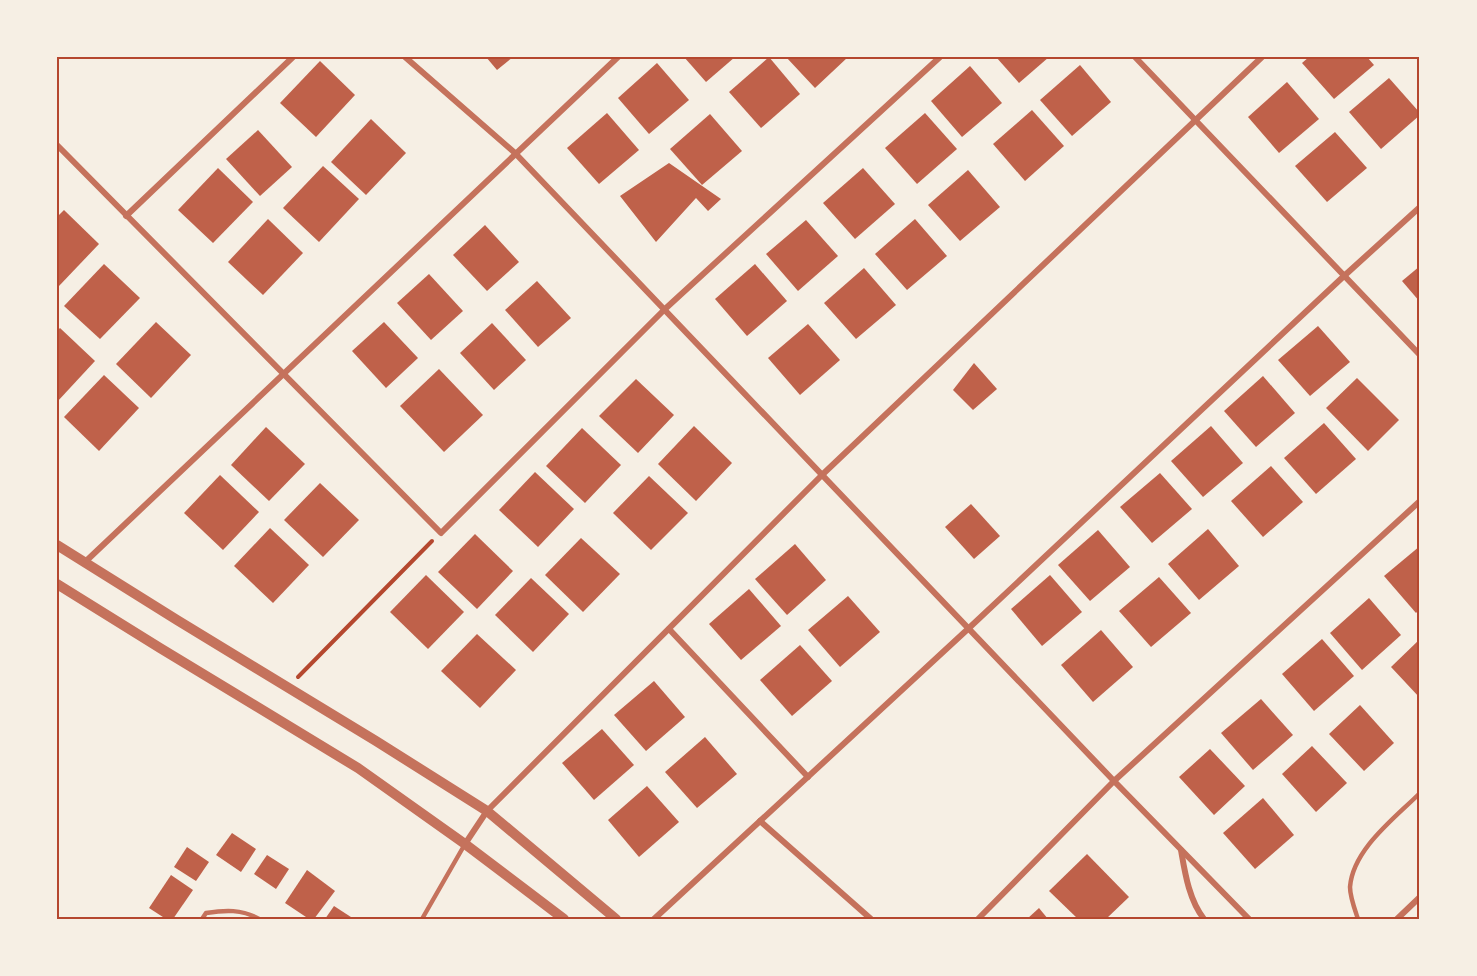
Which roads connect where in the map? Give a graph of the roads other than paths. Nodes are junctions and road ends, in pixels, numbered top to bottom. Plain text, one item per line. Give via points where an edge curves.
1 (293, 57) edge
2 (405, 57) edge
3 (618, 57) edge
4 (940, 57) edge
5 (1135, 57) edge
6 (1262, 57) edge
7 (1195, 120) junction
8 (57, 146) edge
9 (515, 153) junction
10 (1420, 207) edge
11 (126, 216) junction
12 (1344, 276) junction
13 (664, 309) junction
14 (1420, 355) edge
15 (284, 373) junction
16 (823, 474) junction
17 (1420, 501) edge
18 (57, 545) edge
19 (84, 563) junction
20 (57, 584) edge
21 (969, 628) junction
22 (669, 629) junction
23 (808, 777) junction
24 (1114, 780) junction
25 (1420, 793) edge
26 (487, 811) junction
27 (760, 822) junction
28 (465, 844) junction
29 (1181, 849) junction
30 (1420, 897) edge
31 (202, 919) edge
32 (259, 919) edge
33 (422, 919) edge
34 (564, 919) edge
35 (616, 919) edge
36 (654, 919) edge
37 (871, 919) edge
38 (978, 919) edge
39 (1204, 919) edge
40 (1249, 919) edge
41 (1358, 919) edge
42 (1397, 919) edge

1 - 11 street
2 - 9 street
3 - 9 street
4 - 13 street
5 - 7 street
6 - 7 street
7 - 12 street
7 - 16 street
8 - 11 street
9 - 13 street
9 - 15 street
10 - 12 street
11 - 15 street
12 - 14 street
12 - 21 street
13 - 15 street via 441,532
13 - 16 street
15 - 19 street
16 - 21 street
16 - 22 street
17 - 24 street
18 - 19 street
19 - 26 street
20 - 28 street via 358,768
21 - 23 street
21 - 24 street
22 - 23 street
22 - 26 street
23 - 27 street
24 - 29 street
24 - 38 street
25 - 41 lane via 1368,844 1356,863 1350,889
26 - 28 street
26 - 35 street
27 - 36 street
27 - 37 street
28 - 33 lane
28 - 34 street
29 - 39 street via 1187,884
29 - 40 street
30 - 42 street
31 - 32 lane via 206,913 229,909

